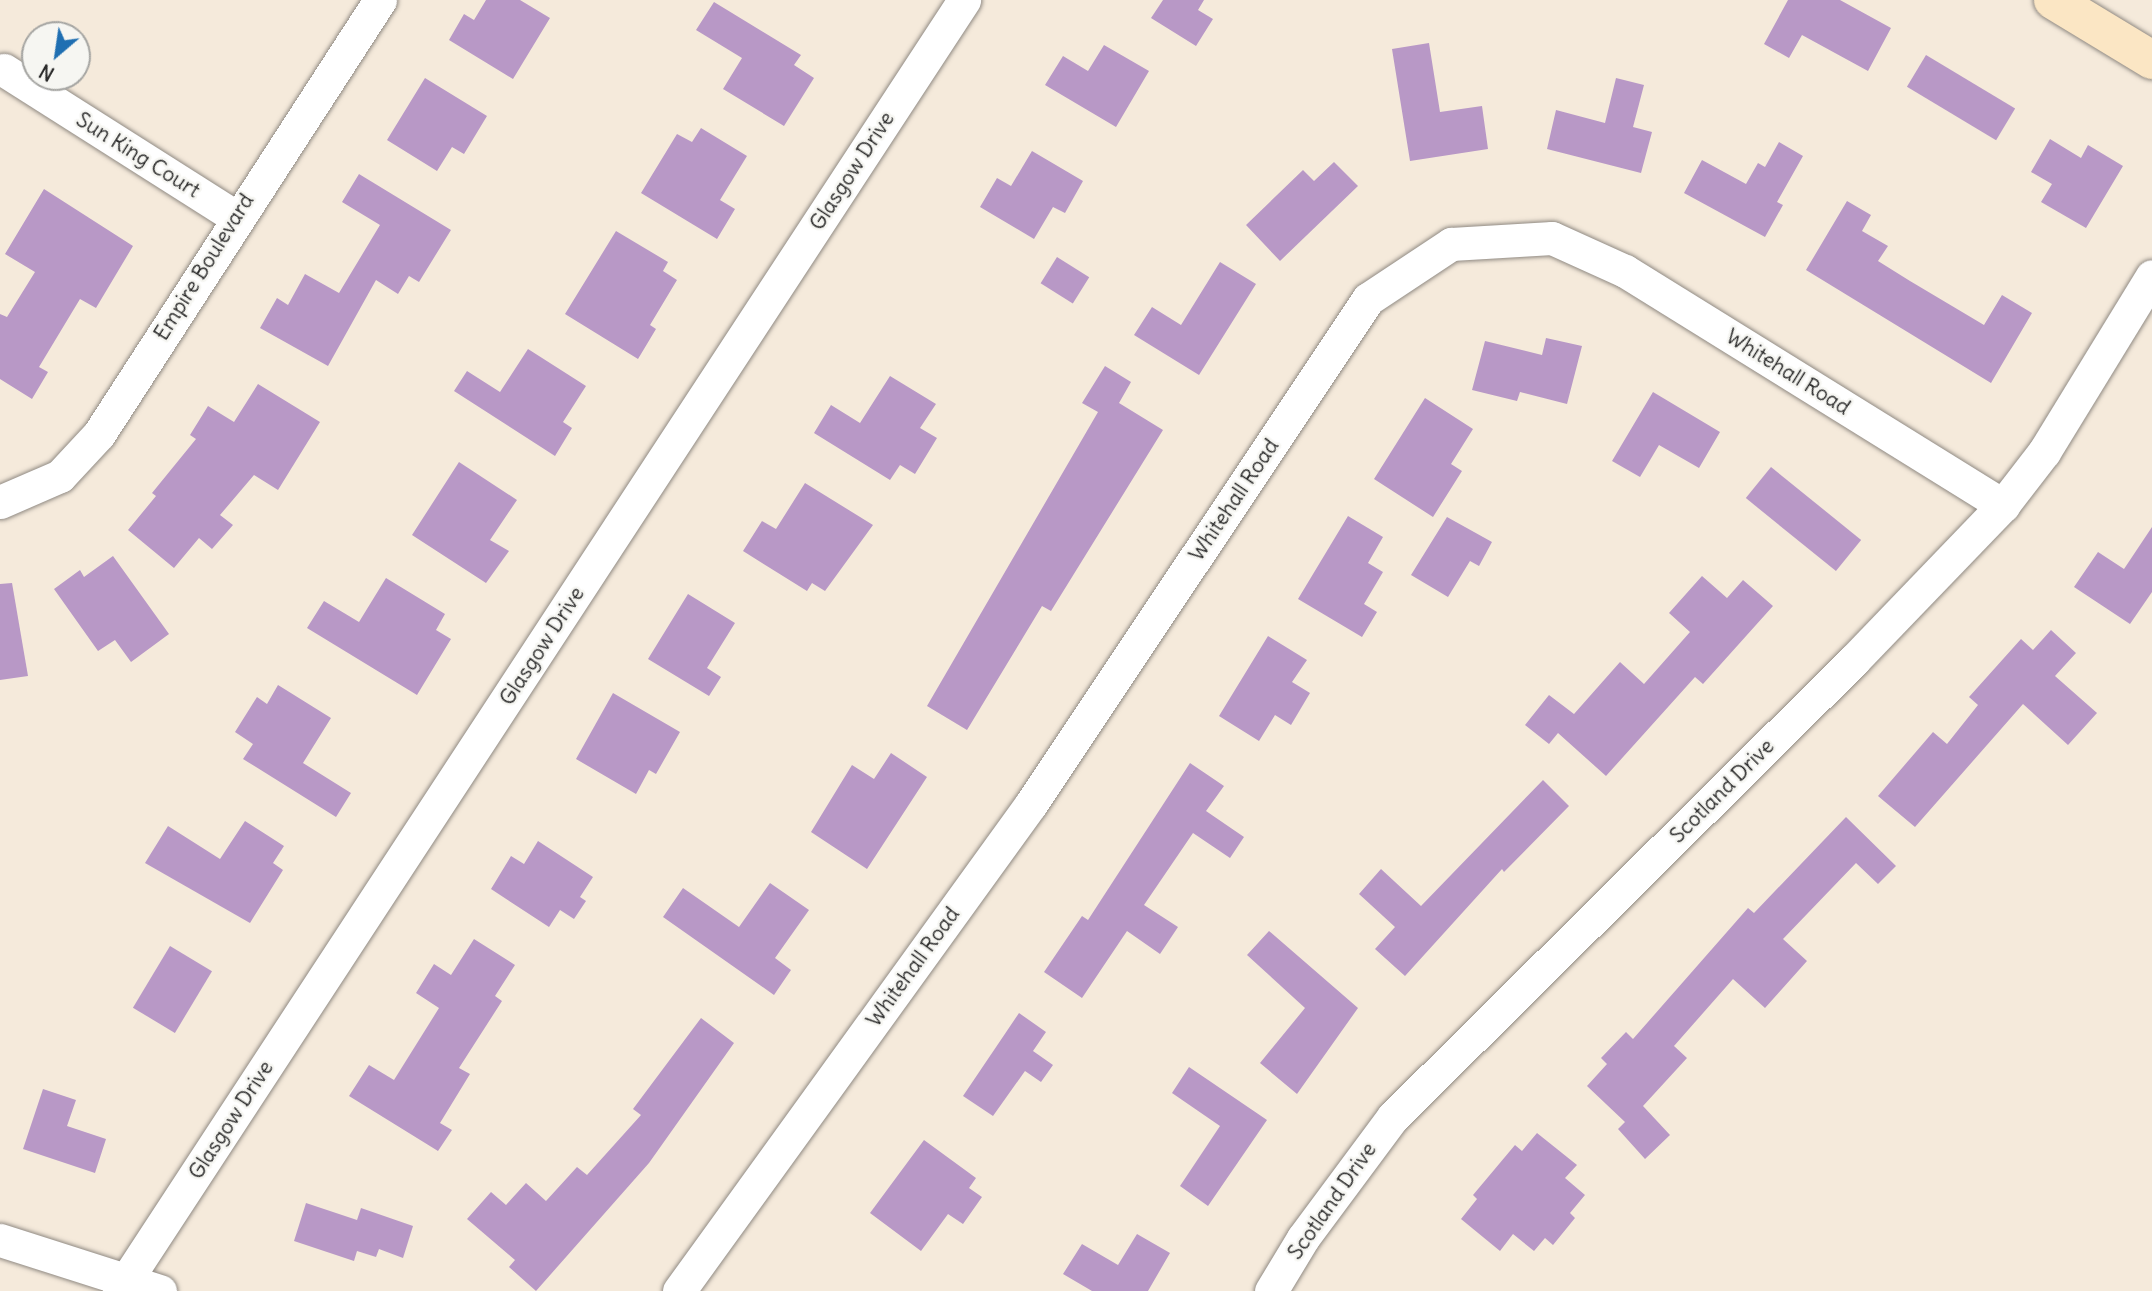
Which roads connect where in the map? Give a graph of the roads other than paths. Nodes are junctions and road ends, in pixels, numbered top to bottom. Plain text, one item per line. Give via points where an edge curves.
1 (380, 0) edge
2 (964, 0) edge
3 (2053, 0) edge
4 (2152, 60) edge
5 (4, 70) dead end
6 (236, 217) junction
7 (2152, 275) edge
8 (0, 502) edge
9 (2003, 505) junction
10 (0, 1240) edge
11 (122, 1285) edge
12 (160, 1291) edge
13 (679, 1291) edge
14 (1271, 1291) edge

1 - 6 street, Empire Boulevard
2 - 11 street, Glasgow Drive
3 - 4 street
5 - 6 street, Sun King Court
6 - 8 street, Empire Boulevard via 99,434 60,476
7 - 9 street, Scotland Drive via 2044,452
9 - 13 street, Whitehall Road via 1625,271 1552,238 1451,244 1368,299 1031,804
9 - 14 street, Scotland Drive via 1854,660 1392,1117 1303,1238
10 - 11 street
11 - 12 street

